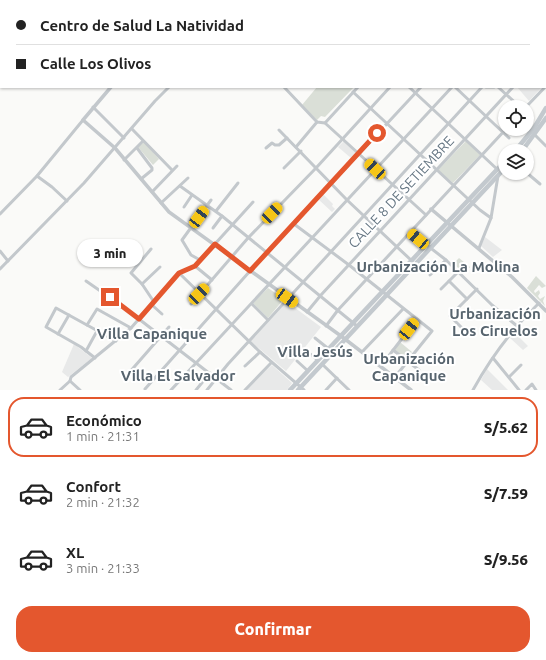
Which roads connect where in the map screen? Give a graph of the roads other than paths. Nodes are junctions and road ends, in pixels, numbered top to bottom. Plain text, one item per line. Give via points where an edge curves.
1 (110, 88) edge
2 (168, 88) edge
3 (285, 88) edge
4 (357, 88) edge
5 (389, 88) edge
6 (410, 88) edge
7 (420, 88) edge
8 (451, 88) edge
9 (456, 88) edge
10 (481, 88) edge
11 (499, 88) edge
12 (512, 88) edge
13 (544, 88) edge
14 (353, 92) junction
15 (415, 93) junction
16 (506, 94) junction
17 (469, 100) junction
18 (512, 100) edge
19 (533, 100) edge
20 (93, 107) junction
21 (370, 108) junction
22 (546, 108) edge
23 (432, 109) junction
24 (486, 116) junction
25 (546, 118) edge
26 (83, 120) junction
27 (317, 122) junction
28 (325, 123) junction
29 (386, 123) junction
30 (448, 124) junction
31 (498, 125) edge
32 (132, 129) junction
33 (279, 130) dead end
34 (534, 131) edge
35 (534, 132) edge
36 (534, 134) edge
37 (498, 136) edge
38 (530, 136) edge
39 (124, 138) junction
40 (288, 138) junction
41 (342, 139) junction
42 (403, 139) junction
43 (465, 139) junction
44 (143, 142) junction
45 (522, 144) edge
46 (546, 146) edge
47 (296, 147) junction
48 (115, 148) junction
49 (137, 148) junction
50 (266, 148) dead end
51 (301, 151) junction
52 (358, 153) junction
53 (420, 154) junction
54 (481, 155) junction
55 (124, 160) junction
56 (177, 166) dead end
57 (284, 168) dead end
58 (316, 168) junction
59 (375, 169) junction
60 (437, 169) junction
61 (172, 170) junction
62 (498, 171) edge
63 (498, 173) edge
64 (37, 176) junction
65 (188, 178) dead end
66 (498, 178) edge
67 (141, 179) junction
68 (534, 179) edge
69 (238, 183) dead end
70 (330, 184) junction
71 (453, 184) junction
72 (540, 184) dead end
73 (392, 185) junction
74 (180, 186) junction
75 (152, 192) junction
76 (192, 195) junction
77 (211, 200) dead end
78 (347, 200) junction
79 (408, 200) junction
80 (67, 201) junction
81 (470, 201) junction
82 (253, 202) dead end
83 (161, 203) junction
84 (207, 206) junction
85 (184, 207) dead end
86 (431, 209) junction
87 (216, 211) junction
88 (0, 214) edge
89 (426, 215) junction
90 (222, 216) junction
91 (363, 216) junction
92 (491, 218) junction
93 (294, 224) junction
94 (233, 225) junction
95 (449, 225) junction
96 (191, 228) junction
97 (213, 228) dead end
98 (380, 231) junction
99 (410, 232) junction
100 (248, 238) junction
101 (312, 238) junction
102 (215, 244) junction
103 (396, 246) junction
104 (429, 247) junction
105 (479, 248) junction
106 (151, 249) dead end
107 (0, 251) edge
108 (330, 252) junction
109 (266, 253) junction
110 (232, 257) junction
111 (200, 260) junction
112 (446, 260) junction
113 (8, 261) junction
114 (414, 263) junction
115 (349, 265) junction
116 (195, 266) junction
117 (160, 267) dead end
118 (285, 267) junction
119 (0, 269) edge
120 (250, 271) junction
121 (458, 272) junction
122 (179, 273) junction
123 (430, 275) dead end
124 (367, 279) junction
125 (212, 280) junction
126 (86, 281) dead end
127 (303, 281) junction
128 (449, 281) junction
129 (142, 284) junction
130 (269, 285) junction
131 (441, 289) dead end
132 (477, 289) junction
133 (199, 294) junction
134 (385, 294) junction
135 (321, 295) junction
136 (287, 298) junction
137 (466, 299) junction
138 (153, 303) junction
139 (539, 303) junction
140 (191, 304) dead end
141 (252, 304) junction
142 (215, 309) junction
143 (403, 309) junction
144 (338, 310) junction
145 (546, 310) edge
146 (307, 312) junction
147 (162, 314) dead end
148 (69, 315) junction
149 (139, 319) junction
150 (417, 319) junction
151 (268, 320) junction
152 (87, 325) junction
153 (232, 325) junction
154 (356, 325) junction
155 (326, 326) junction
156 (517, 326) junction
157 (169, 327) dead end
158 (131, 328) junction
159 (97, 331) junction
160 (467, 333) dead end
161 (58, 334) junction
162 (162, 336) junction
163 (343, 337) junction
164 (315, 338) dead end
165 (116, 341) junction
166 (248, 341) junction
167 (329, 349) junction
168 (179, 350) junction
169 (393, 350) junction
170 (86, 351) junction
171 (306, 351) dead end
172 (260, 352) junction
173 (333, 352) junction
174 (362, 352) junction
175 (95, 358) junction
176 (493, 358) junction
177 (318, 360) junction
178 (407, 361) junction
179 (297, 362) dead end
180 (196, 363) junction
181 (271, 363) junction
182 (322, 364) junction
183 (521, 365) dead end
184 (245, 366) dead end
185 (312, 366) junction
186 (381, 366) junction
187 (317, 370) junction
188 (419, 370) dead end
189 (308, 371) junction
190 (210, 373) junction
191 (128, 374) dead end
192 (395, 377) junction
193 (509, 377) junction
194 (216, 378) junction
195 (337, 378) junction
196 (70, 380) junction
197 (296, 384) junction
198 (145, 389) dead end
199 (301, 389) edge
200 (60, 390) edge
201 (80, 390) edge
202 (171, 390) edge
203 (196, 390) edge
204 (207, 390) edge
205 (231, 390) edge
206 (245, 390) edge
207 (290, 390) edge
208 (326, 390) edge
209 (349, 390) edge
210 (411, 390) edge
211 (472, 390) edge
212 (519, 390) edge
213 (526, 390) edge
214 (536, 390) edge

1 - 20 street
2 - 32 street
3 - 27 street
4 - 14 street
5 - 21 street
6 - 15 street
7 - 15 street
8 - 23 street
9 - 17 street
10 - 17 street
11 - 16 street
12 - 16 street, CALLE 8 DE SETIEMBRE
13 - 19 street
14 - 21 street
14 - 28 street
15 - 23 street
15 - 29 street
16 - 18 street
16 - 24 street, CALLE 8 DE SETIEMBRE
17 - 24 street
17 - 30 street
20 - 26 street
20 - 39 street
21 - 29 street
21 - 41 street
22 - 34 highway
23 - 30 street
23 - 42 street
24 - 31 street
24 - 43 street, CALLE 8 DE SETIEMBRE
25 - 35 highway
26 - 48 street
26 - 64 street
27 - 28 street
27 - 47 street
28 - 41 street
29 - 42 street
29 - 52 street
30 - 43 street
30 - 53 street
32 - 39 street
32 - 44 street
33 - 40 street
36 - 46 street
37 - 54 street
38 - 45 highway
39 - 48 street
40 - 47 street
40 - 50 street via 279,145 272,143
41 - 52 street
41 - 58 street
42 - 53 street
42 - 59 street
43 - 54 street
43 - 60 street, CALLE 8 DE SETIEMBRE
44 - 49 street
44 - 61 street
47 - 51 street
48 - 55 street
48 - 80 street
49 - 55 street
49 - 67 street via 152,168
51 - 57 street
51 - 58 street
52 - 59 street
52 - 70 street
53 - 60 street
53 - 73 street
54 - 62 street
54 - 71 street
55 - 67 street
56 - 61 street
58 - 70 street
58 - 100 street
59 - 73 street
59 - 78 street
60 - 71 street
60 - 79 street, CALLE 8 DE SETIEMBRE
61 - 75 street
63 - 81 highway
64 - 80 street
64 - 88 street
65 - 74 street
66 - 92 street
67 - 75 street
68 - 72 street
69 - 87 street
70 - 78 street
70 - 93 street
71 - 81 street
71 - 86 street
73 - 79 street
73 - 91 street
74 - 76 street
74 - 83 street
75 - 83 street
76 - 84 street
76 - 85 street
77 - 84 street
78 - 91 street
78 - 101 street
79 - 89 street
79 - 98 street, CALLE 8 DE SETIEMBRE
80 - 113 street
81 - 92 street
81 - 95 highway
82 - 94 street
83 - 96 street
84 - 87 street
84 - 96 street
86 - 89 street
86 - 95 street
87 - 90 street
89 - 99 street
90 - 94 street
90 - 97 street
91 - 98 street
91 - 108 street
92 - 105 street
93 - 101 street
93 - 109 street
94 - 100 street
94 - 102 street
95 - 104 highway
95 - 105 street
96 - 102 street
96 - 111 street via 182,241 191,255
98 - 103 street
98 - 115 street, CALLE 8 DE SETIEMBRE
99 - 103 street
99 - 104 street
100 - 109 street
100 - 110 street
101 - 108 street
101 - 118 street
102 - 110 street
102 - 111 street
103 - 114 street
103 - 124 street
104 - 112 street
104 - 114 highway
105 - 139 street
106 - 129 street via 131,271
107 - 113 street
108 - 115 street
108 - 127 street
109 - 118 street
109 - 120 street
110 - 120 street
110 - 125 street
111 - 116 street
112 - 121 street
112 - 123 street
113 - 119 street
114 - 134 highway
115 - 124 street
115 - 135 street, CALLE 8 DE SETIEMBRE
116 - 122 street
116 - 125 street
117 - 129 street
118 - 127 street
118 - 130 street
120 - 130 street
120 - 142 street
121 - 128 street
121 - 132 street
122 - 133 street
122 - 138 street
124 - 134 street
124 - 144 street
125 - 133 street
126 - 149 street
127 - 135 street
127 - 136 street
128 - 131 street
128 - 137 street
129 - 138 street
130 - 136 street
130 - 141 street
132 - 137 street
132 - 156 street
133 - 140 street
133 - 142 street
134 - 143 street
134 - 154 highway
135 - 144 street
135 - 146 street, CALLE 8 DE SETIEMBRE
136 - 146 street
136 - 151 street
137 - 160 street via 450,316
138 - 147 street
138 - 149 street
139 - 145 street
139 - 156 street
141 - 151 street
141 - 153 street
142 - 153 street
142 - 168 street
143 - 150 street
143 - 174 street
144 - 154 street
144 - 155 street
146 - 155 street
148 - 152 street
148 - 161 street
148 - 161 street via 56,308 46,326
149 - 158 street
149 - 162 street
150 - 169 street
150 - 178 street via 432,331
151 - 166 street
152 - 158 street via 97,309
152 - 159 street
153 - 166 street
153 - 180 street
154 - 163 highway
155 - 163 street
156 - 176 street
157 - 162 street
158 - 165 street
159 - 165 street
159 - 170 street
161 - 170 street
162 - 168 street
162 - 191 street
163 - 167 highway
163 - 173 highway
163 - 174 street
164 - 167 street
165 - 175 street
166 - 172 street
166 - 194 street
167 - 173 street
167 - 177 highway
168 - 180 street
168 - 198 street
169 - 178 street
169 - 186 street
170 - 175 street
171 - 177 street
172 - 181 street
172 - 184 street
173 - 182 highway
174 - 186 street
175 - 196 street
176 - 193 street
176 - 211 street
177 - 185 highway
178 - 188 street
178 - 192 street
179 - 189 street
180 - 190 street
180 - 202 street
181 - 197 street
181 - 206 street
182 - 187 highway
182 - 195 street
183 - 193 street
185 - 187 highway
185 - 189 highway
186 - 192 street
187 - 199 highway
189 - 197 highway
190 - 194 street
190 - 203 street
192 - 210 street
193 - 212 street
194 - 204 street
194 - 205 street
195 - 208 street
195 - 209 street
196 - 200 street
196 - 201 street
197 - 199 street
197 - 207 highway
213 - 214 street via 532,384

